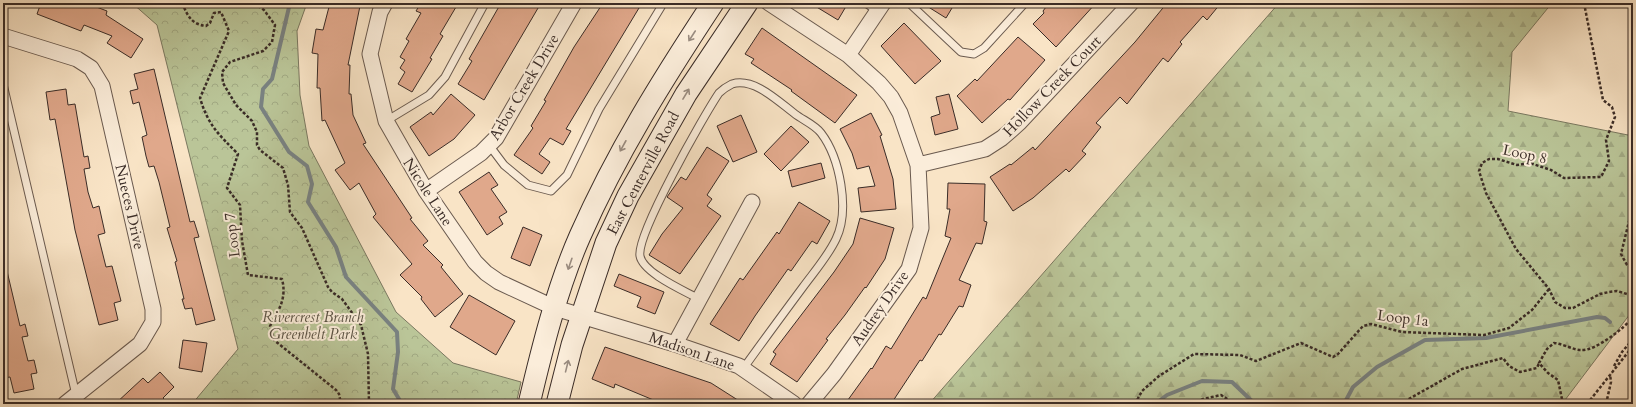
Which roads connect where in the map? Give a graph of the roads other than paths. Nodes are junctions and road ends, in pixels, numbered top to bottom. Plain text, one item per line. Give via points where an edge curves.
1 (385, 3) edge
2 (485, 3) edge
3 (574, 3) edge
4 (661, 3) edge
5 (713, 3) edge
6 (746, 3) edge
7 (769, 3) edge
8 (909, 3) edge
9 (1025, 3) edge
10 (1131, 3) edge
11 (876, 6) edge
12 (3, 36) edge
13 (848, 55) junction
14 (3, 84) edge
15 (386, 122) junction
16 (489, 145) junction
17 (918, 166) junction
18 (426, 191) junction
19 (752, 202) dead end
20 (699, 299) junction
21 (555, 308) junction
22 (582, 317) junction
23 (675, 344) junction
24 (743, 369) junction
25 (71, 399) edge
26 (529, 404) edge
27 (557, 404) edge
28 (794, 404) edge
29 (809, 404) edge

1 - 15 street, Nicole Lane via 380,12 370,54
2 - 15 lane via 445,77 429,95
3 - 16 street, Arbor Creek Drive via 508,119
4 - 16 lane via 661,7 599,109 567,175 551,191 528,185 504,165
5 -> 21 main road, East Centerville Road via 623,147 579,238
22 -> 6 main road, East Centerville Road via 606,243 628,196 686,94
7 - 13 street, Audrey Drive
8 - 9 lane via 961,52 974,54 984,48
10 - 17 street, Hollow Creek Court via 1002,138 985,149
11 - 13 street
12 - 25 street, Nueces Drive via 77,59 91,68 102,86 153,309 154,322 140,344
13 - 17 street, Audrey Drive via 869,73 890,97 900,113
14 - 25 lane
15 - 18 street, Nicole Lane
16 - 18 street, Arbor Creek Drive
17 - 29 street, Audrey Drive via 921,228 909,269 834,374
18 - 21 street, Nicole Lane via 475,262 486,273 505,285
19 - 20 street
20 - 23 street
20 - 24 lane via 651,271 640,258 640,249 645,230 720,92 732,84 746,83 762,90 820,132 831,150 838,169 842,197 841,218 836,238
21 - 22 street, Nicole Lane
21 - 26 main road, East Centerville Road
22 - 23 street, Madison Lane
27 -> 22 main road, East Centerville Road
23 - 24 street, Madison Lane
24 - 28 street, Madison Lane

